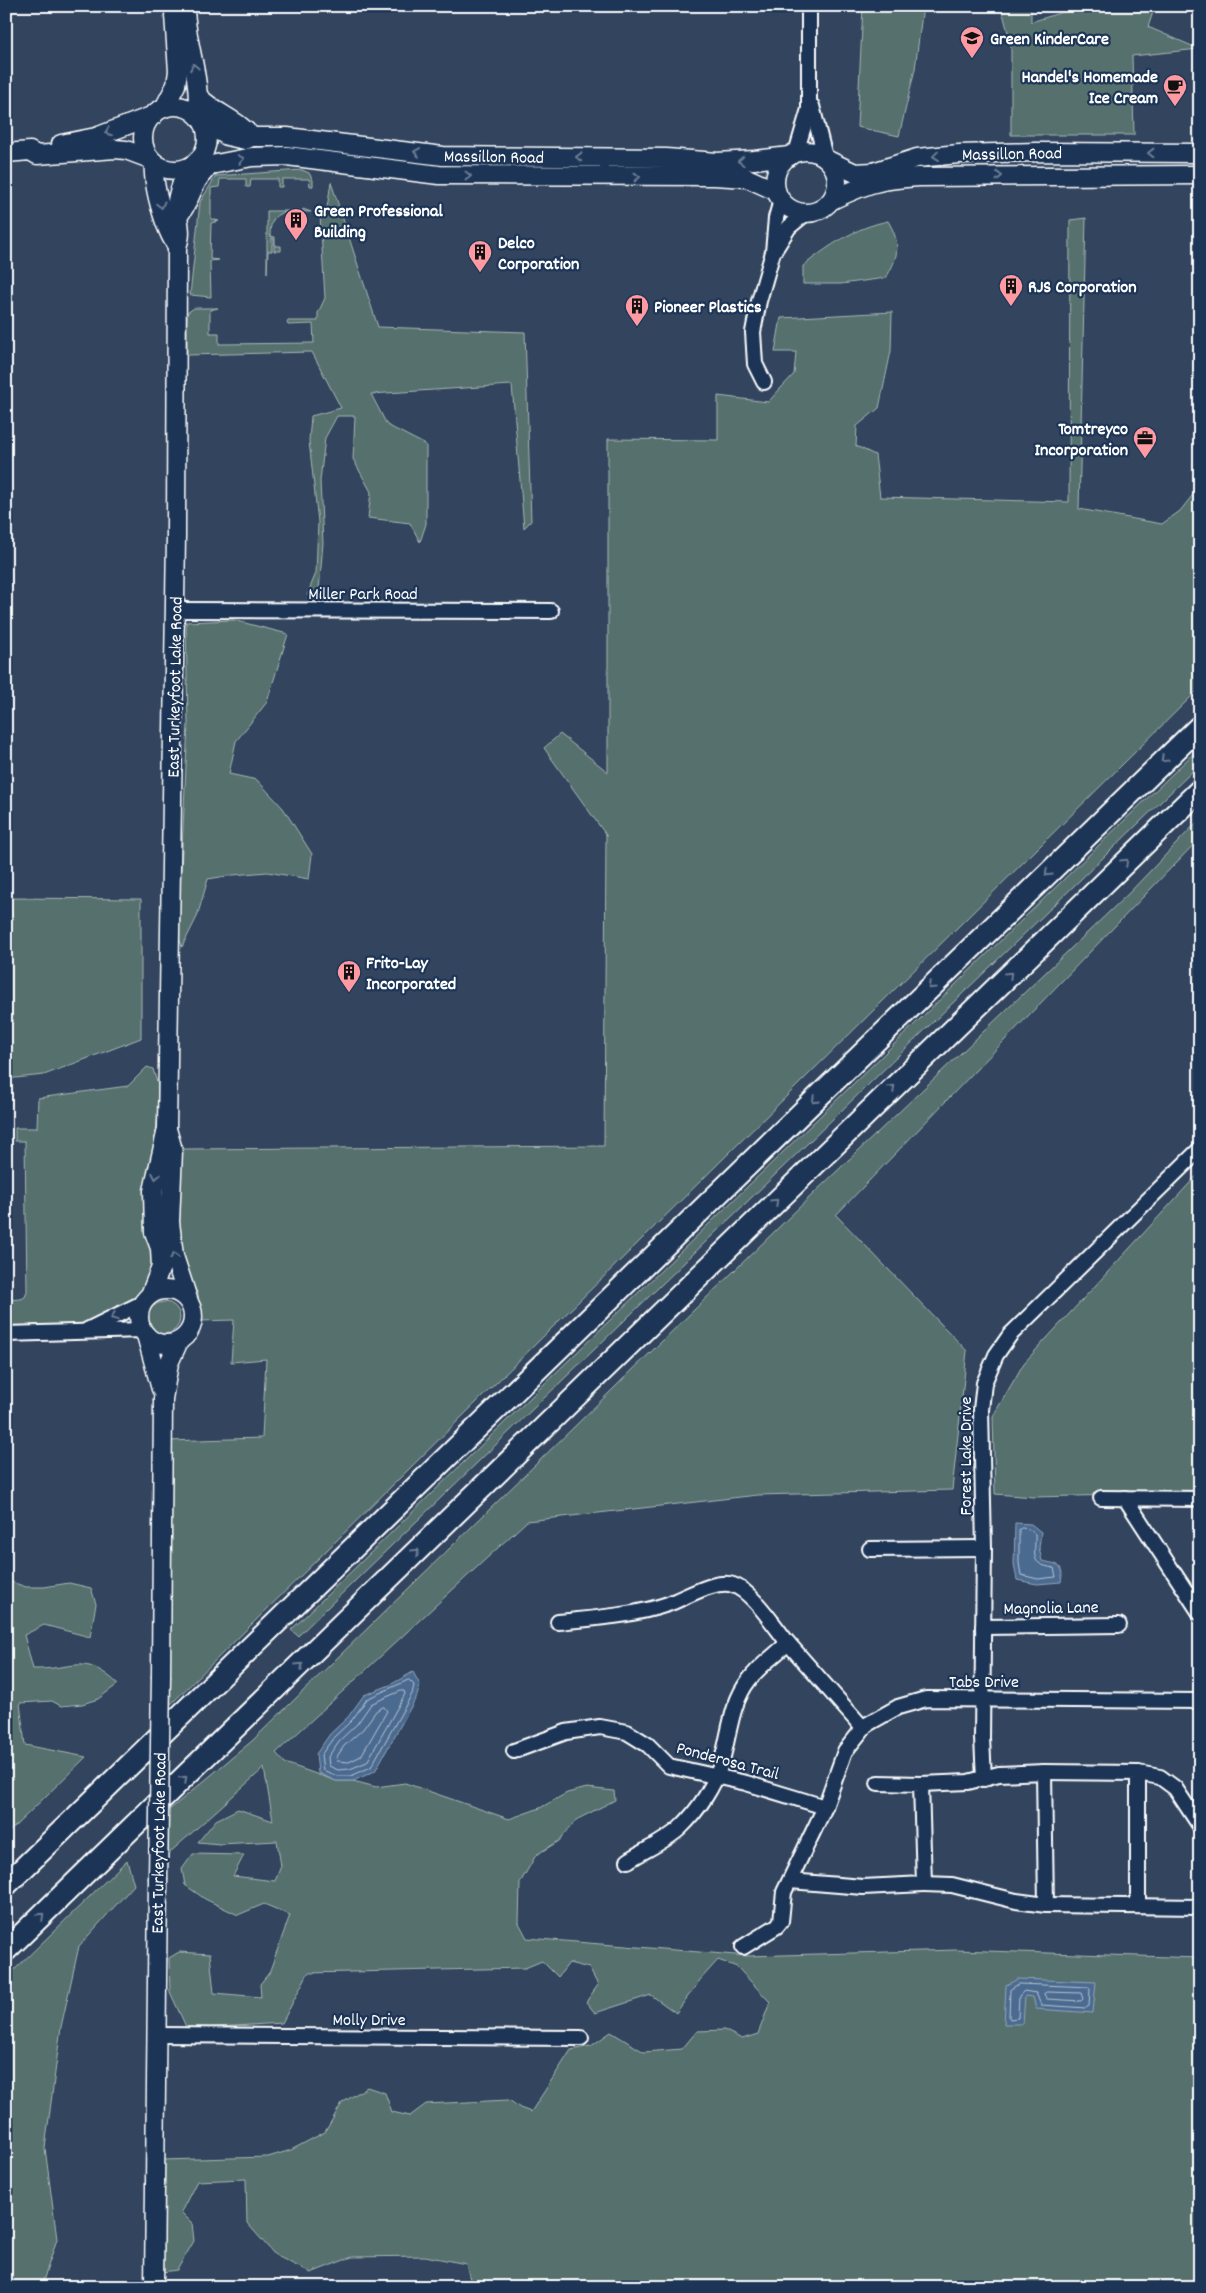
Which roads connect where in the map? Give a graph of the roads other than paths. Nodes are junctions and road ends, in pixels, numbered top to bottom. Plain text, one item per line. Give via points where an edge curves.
1 (174, 6) edge
2 (185, 6) edge
3 (809, 6) edge
4 (810, 96) junction
5 (199, 97) junction
6 (159, 112) junction
7 (200, 118) junction
8 (252, 136) junction
9 (30, 151) junction
10 (6, 153) edge
11 (1200, 153) edge
12 (793, 154) junction
13 (827, 159) junction
14 (152, 160) junction
15 (211, 165) junction
16 (188, 168) junction
17 (1200, 175) edge
18 (779, 195) junction
19 (832, 200) junction
20 (806, 213) junction
21 (179, 215) junction
22 (177, 246) junction
23 (773, 252) junction
24 (764, 382) dead end
25 (175, 610) junction
26 (551, 611) dead end
27 (1200, 726) edge
28 (1200, 790) edge
29 (167, 1129) junction
30 (1200, 1149) edge
31 (147, 1299) junction
32 (189, 1302) junction
33 (85, 1331) junction
34 (145, 1332) junction
35 (6, 1334) edge
36 (179, 1341) junction
37 (163, 1399) junction
38 (1101, 1498) dead end
39 (1126, 1498) junction
40 (1200, 1499) edge
41 (984, 1548) junction
42 (870, 1549) dead end
43 (1200, 1613) edge
44 (558, 1622) dead end
45 (1119, 1625) dead end
46 (984, 1627) junction
47 (788, 1643) junction
48 (984, 1699) junction
49 (1200, 1701) edge
50 (863, 1728) junction
51 (514, 1751) dead end
52 (1044, 1772) junction
53 (1138, 1774) junction
54 (716, 1776) junction
55 (984, 1779) junction
56 (878, 1783) dead end
57 (921, 1784) junction
58 (825, 1807) junction
59 (1200, 1826) edge
60 (628, 1861) dead end
61 (790, 1881) junction
62 (924, 1884) junction
63 (6, 1885) edge
64 (1046, 1905) junction
65 (1138, 1906) junction
66 (1200, 1907) edge
67 (743, 1947) dead end
68 (6, 1950) edge
69 (156, 2035) junction
70 (581, 2038) dead end
71 (154, 2287) edge

1 - 6 main road via 176,85
5 -> 2 main road
3 - 4 street
4 - 12 street via 806,121
4 - 13 street
5 - 7 main road
5 - 8 main road
6 - 7 main road via 180,107
6 -> 9 main road via 96,137 36,146
6 - 14 main road via 148,122 143,140
7 - 8 main road, Massillon Road via 227,136 245,140
7 - 16 main road via 207,141 200,159
12 -> 8 main road, Massillon Road via 717,162 666,158 443,156
9 - 10 main road
9 - 14 main road via 36,155 115,149
11 -> 13 main road, Massillon Road via 959,154 917,158 873,172 855,173
12 - 13 main road via 812,151
12 - 18 main road via 777,170 775,181
13 - 19 main road via 835,170 837,181
14 - 16 main road via 165,169
14 -> 22 main road, East Turkeyfoot Lake Road via 170,237
15 - 16 main road, Massillon Road
15 -> 18 main road, Massillon Road via 252,157 287,156 439,175 714,176 747,178
15 - 21 main road via 194,185 186,208
16 - 21 main road, East Turkeyfoot Lake Road via 179,189 176,205
19 -> 17 main road, Massillon Road via 884,179
18 - 20 main road via 788,207
18 - 23 street
19 - 20 main road via 816,212
20 - 23 street via 789,227
21 - 22 main road, East Turkeyfoot Lake Road
22 - 25 main road, East Turkeyfoot Lake Road
23 - 24 street via 753,332 755,364
25 - 26 street, Miller Park Road
25 - 29 main road, East Turkeyfoot Lake Road
27 -> 63 highway
68 -> 28 highway
29 -> 31 main road, East Turkeyfoot Lake Road via 153,1191 154,1232 160,1248 161,1268
32 -> 29 main road, East Turkeyfoot Lake Road via 174,1256 170,1222 173,1150
30 - 41 street, Forest Lake Drive via 1010,1335 996,1356 984,1384 981,1410
31 - 32 main road via 166,1290 175,1291
31 -> 33 street
31 - 34 main road via 140,1319
32 - 36 main road via 191,1328
33 - 34 street
33 - 35 street
34 - 36 main road via 162,1343
34 - 37 main road, East Turkeyfoot Lake Road
36 - 37 main road, East Turkeyfoot Lake Road via 168,1363
37 - 69 main road, East Turkeyfoot Lake Road, bridge
38 - 39 street
39 - 40 street
39 - 43 street
41 - 42 street
41 - 46 street, Forest Lake Drive
44 - 47 street via 633,1613 718,1585 732,1584 745,1591
45 - 46 street, Magnolia Lane
46 - 48 street, Forest Lake Drive
47 - 50 street
47 - 54 street via 749,1679 738,1699
48 - 49 street, Tabs Drive
48 - 50 street, Tabs Drive via 926,1699 898,1707
48 - 55 street, Forest Lake Drive
50 - 58 street, Tabs Drive via 845,1751
51 - 54 street, Ponderosa Trail via 566,1732 600,1727 627,1732 648,1745 669,1766
52 - 53 street
52 - 55 street via 999,1774
52 - 64 street
53 - 59 street via 1160,1777 1175,1788
53 - 65 street
54 - 58 street, Ponderosa Trail
54 - 60 street via 697,1808 679,1828
55 - 57 street
56 - 57 street
57 - 62 street
58 - 61 street, Tabs Drive
61 - 62 street via 864,1887
61 - 67 street, Tabs Drive via 784,1892 781,1921
62 - 64 street via 952,1885 1016,1902
64 - 65 street
65 - 66 street
69 - 70 street, Molly Drive
69 - 71 main road, East Turkeyfoot Lake Road

